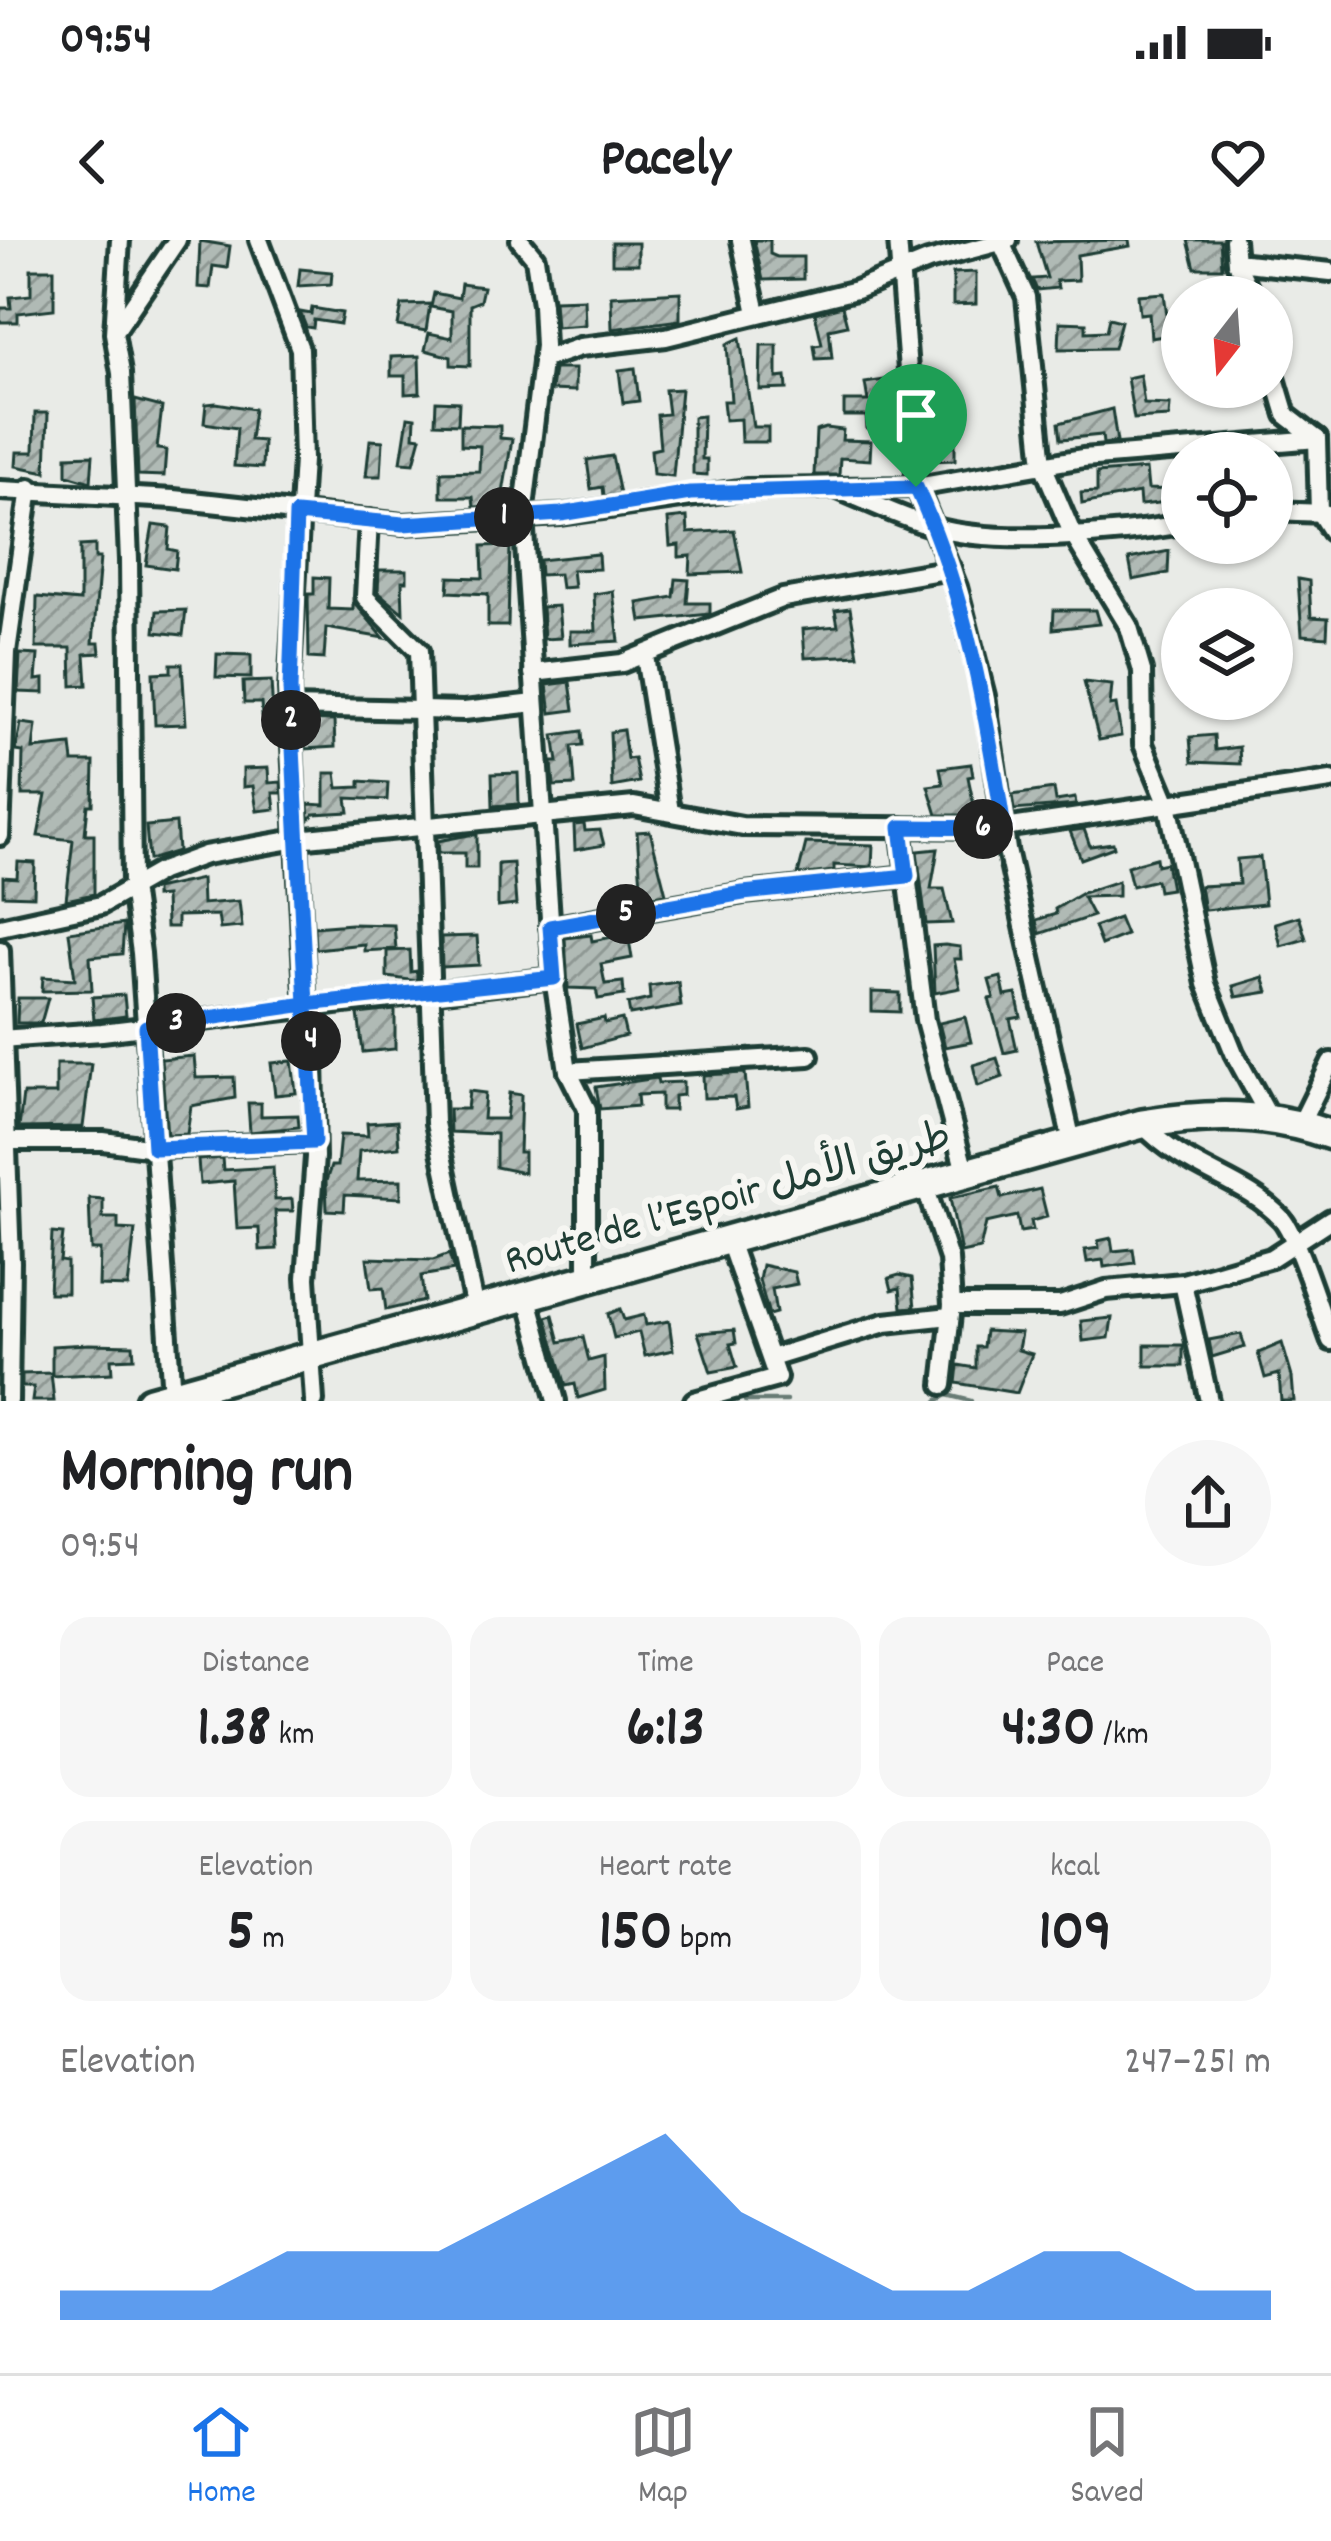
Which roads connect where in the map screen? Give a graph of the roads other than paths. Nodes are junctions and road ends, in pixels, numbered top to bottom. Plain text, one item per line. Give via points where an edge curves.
1 (120, 240) edge
2 (177, 240) edge
3 (259, 240) edge
4 (520, 240) edge
5 (741, 240) edge
6 (898, 240) edge
7 (1234, 240) edge
8 (1003, 241) edge
9 (1236, 262) junction
10 (1331, 272) edge
11 (899, 275) junction
12 (1243, 276) edge
13 (757, 313) junction
14 (114, 333) junction
15 (542, 360) junction
16 (1284, 408) edge
17 (1317, 439) junction
18 (1043, 465) junction
19 (830, 486) junction
20 (916, 487) junction
21 (29, 488) junction
22 (0, 490) edge
23 (127, 496) junction
24 (1293, 512) edge
25 (1325, 513) edge
26 (296, 514) junction
27 (523, 516) junction
28 (369, 520) junction
29 (1161, 528) edge
30 (936, 529) junction
31 (1331, 531) edge
32 (1072, 533) junction
33 (951, 569) junction
34 (645, 656) junction
35 (533, 673) junction
36 (535, 703) junction
37 (290, 707) junction
38 (418, 711) junction
39 (1331, 780) edge
40 (1168, 804) junction
41 (670, 811) junction
42 (544, 816) junction
43 (423, 826) junction
44 (901, 827) junction
45 (1004, 828) junction
46 (0, 836) edge
47 (297, 838) junction
48 (907, 876) junction
49 (132, 887) junction
50 (0, 927) edge
51 (550, 927) junction
52 (0, 950) edge
53 (554, 978) junction
54 (430, 989) junction
55 (306, 1004) junction
56 (146, 1027) junction
57 (1, 1039) edge
58 (809, 1056) dead end
59 (1331, 1062) edge
60 (568, 1070) junction
61 (1269, 1117) junction
62 (1142, 1124) junction
63 (1300, 1125) junction
64 (1331, 1135) edge
65 (3, 1141) edge
66 (314, 1142) junction
67 (1072, 1142) junction
68 (154, 1148) junction
69 (964, 1172) junction
70 (924, 1183) junction
71 (1331, 1219) edge
72 (728, 1238) junction
73 (1292, 1244) junction
74 (586, 1278) junction
75 (1183, 1283) junction
76 (527, 1295) junction
77 (475, 1310) junction
78 (951, 1311) junction
79 (1331, 1341) edge
80 (308, 1356) junction
81 (771, 1358) junction
82 (944, 1385) dead end
83 (161, 1398) edge
84 (9, 1401) edge
85 (314, 1401) edge
86 (556, 1401) edge
87 (694, 1401) edge
88 (1209, 1401) edge

1 - 14 street
2 - 14 street
3 - 26 street via 300,349
4 - 15 street via 535,258
5 - 13 street
6 - 11 street
7 - 9 street
8 - 11 street
8 - 18 street via 1026,297
9 - 10 street
9 - 12 street
11 - 13 street
11 - 20 street
13 - 15 street
14 - 23 street
15 - 27 street
16 - 17 street
17 - 18 street
17 - 25 street
18 - 20 street
18 - 32 street
19 - 20 street
19 - 27 street via 690,493
19 - 30 street
20 - 30 street
21 - 22 street
21 - 23 street
21 - 46 street via 7,652
23 - 26 street
23 - 49 street
24 - 25 street
25 - 31 street
26 - 28 street
26 - 37 street
27 - 28 street
27 - 35 street
28 - 38 street via 365,597 418,651
29 - 32 street
30 - 32 street
30 - 33 street
32 - 40 street via 1129,627 1142,671 1142,744
33 - 34 street via 784,598
33 - 45 street via 985,696
34 - 35 street
34 - 41 street
35 - 36 street
36 - 38 street
36 - 42 street
37 - 38 street
37 - 47 street
38 - 43 street
39 - 40 street
40 - 45 street
40 - 61 street via 1206,984
41 - 42 street via 634,806
41 - 44 street via 742,826
42 - 43 street
42 - 51 street
43 - 47 street
43 - 54 street
44 - 45 street
44 - 48 street
45 - 67 street
47 - 49 street via 205,855
47 - 55 street
48 - 51 street via 743,893
48 - 69 street via 926,1021
49 - 50 street via 101,905
49 - 56 street
51 - 53 street
52 - 57 street
53 - 54 street
53 - 60 street
54 - 55 street
54 - 77 street via 435,1123
55 - 56 street
55 - 66 street
56 - 57 street
56 - 68 street
57 - 65 street
58 - 60 street
59 - 63 street
60 - 74 street via 586,1109
61 - 62 highway, Route de l’Espoir طريق الأمل via 1196,1115
61 - 63 highway, Route de l’Espoir طريق الأمل
62 - 67 highway, Route de l’Espoir طريق الأمل
62 - 73 street via 1169,1153 1246,1191 1285,1221
63 - 64 highway, Route de l’Espoir طريق الأمل
65 - 68 street
65 - 84 street
66 - 68 street
66 - 80 street
67 - 69 highway, Route de l’Espoir طريق الأمل
68 - 83 street
69 - 70 highway, Route de l’Espoir طريق الأمل
70 - 72 highway, Route de l’Espoir طريق الأمل
70 - 78 street via 949,1259
71 - 73 street
72 - 74 highway, Route de l’Espoir طريق الأمل
72 - 81 street
73 - 75 street
73 - 79 street
74 - 76 highway, Route de l’Espoir طريق الأمل
75 - 78 street via 1106,1290 1060,1305
75 - 88 street
76 - 77 highway, Route de l’Espoir طريق الأمل
76 - 86 street
77 - 80 highway, Route de l’Espoir طريق الأمل
78 - 81 street
78 - 82 street
80 - 83 highway, Route de l’Espoir طريق الأمل
80 - 85 street
81 - 87 street via 777,1378

